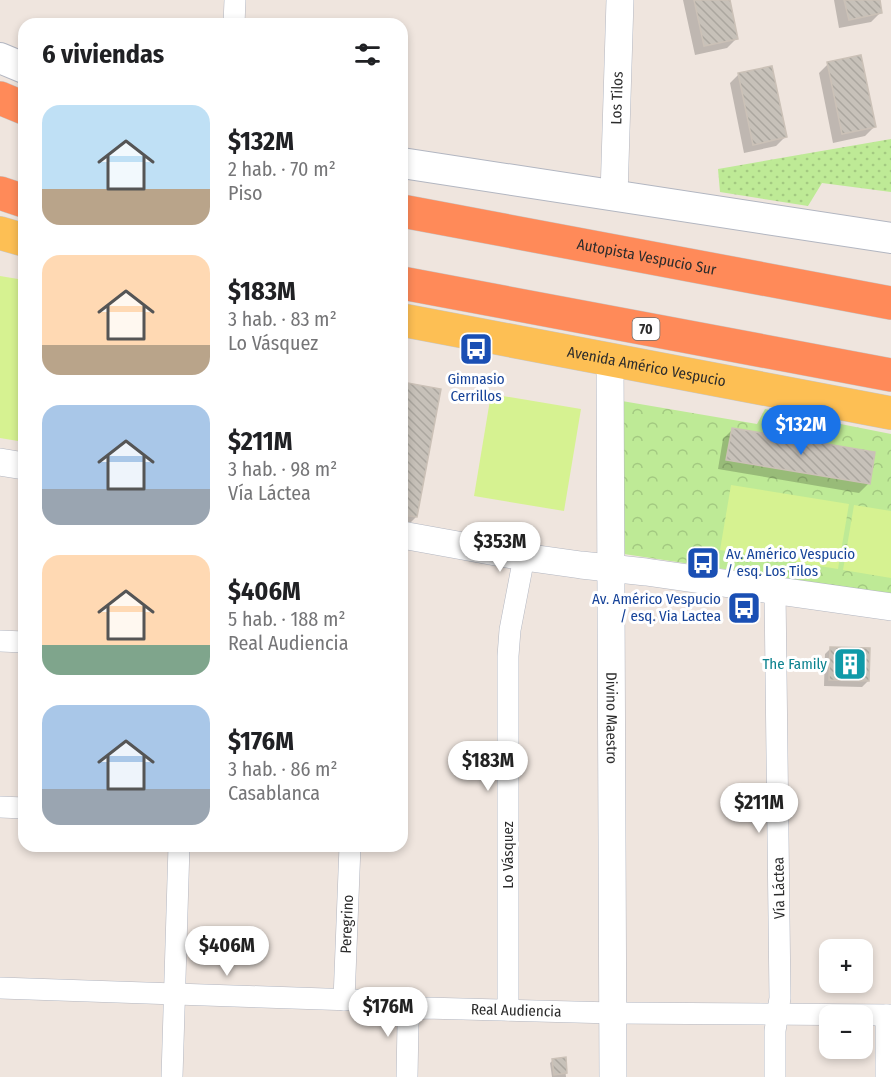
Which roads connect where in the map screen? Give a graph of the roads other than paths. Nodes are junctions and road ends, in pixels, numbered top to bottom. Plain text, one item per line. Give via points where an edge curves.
1 (235, 0) edge
2 (620, 0) edge
3 (234, 18) edge
4 (0, 58) edge
5 (18, 66) edge
6 (0, 98) edge
7 (18, 106) edge
8 (408, 164) edge
9 (0, 193) edge
10 (614, 196) junction
11 (18, 199) edge
12 (408, 212) edge
13 (0, 233) edge
14 (18, 238) edge
15 (891, 238) edge
16 (408, 283) edge
17 (891, 303) edge
18 (408, 321) edge
19 (610, 360) junction
20 (891, 375) edge
21 (891, 412) edge
22 (0, 462) edge
23 (18, 465) edge
24 (408, 536) edge
25 (524, 557) junction
26 (611, 569) junction
27 (775, 591) junction
28 (891, 607) edge
29 (0, 641) edge
30 (18, 642) edge
31 (0, 807) edge
32 (18, 808) edge
33 (179, 852) edge
34 (350, 852) edge
35 (0, 988) edge
36 (175, 995) junction
37 (344, 1000) junction
38 (508, 1010) junction
39 (412, 1012) junction
40 (613, 1013) junction
41 (778, 1014) junction
42 (888, 1015) edge
43 (172, 1077) edge
44 (407, 1077) edge
45 (614, 1077) edge
46 (775, 1077) edge
47 (886, 1077) edge

1 - 3 street
2 - 10 street, Los Tilos
4 - 5 main road
6 - 7 highway
8 - 10 main road
9 - 11 highway
10 - 15 main road
12 - 17 highway, Autopista Vespucio Sur
13 - 14 main road
16 - 20 highway, 70
18 - 19 main road, Avenida Américo Vespucio
19 - 21 main road, Avenida Américo Vespucio
19 - 26 street, Divino Maestro
22 - 23 street
24 - 25 street
25 - 26 street
25 - 38 street, Lo Vásquez via 508,656
26 - 27 street
26 - 40 street, Divino Maestro
27 - 28 street
27 - 41 street, Vía Láctea
29 - 30 street
31 - 32 street
33 - 36 street
34 - 37 street, Peregrino
35 - 36 street, Real Audiencia
36 - 37 street, Real Audiencia
36 - 43 street
37 - 39 street, Real Audiencia via 391,1002
38 - 39 street, Real Audiencia via 425,1008
38 - 40 street, Real Audiencia
39 - 44 street via 408,1024
40 - 41 street, Real Audiencia
40 - 45 street, Divino Maestro
41 - 42 street, Real Audiencia
41 - 46 street, Vía Láctea
42 - 47 street

